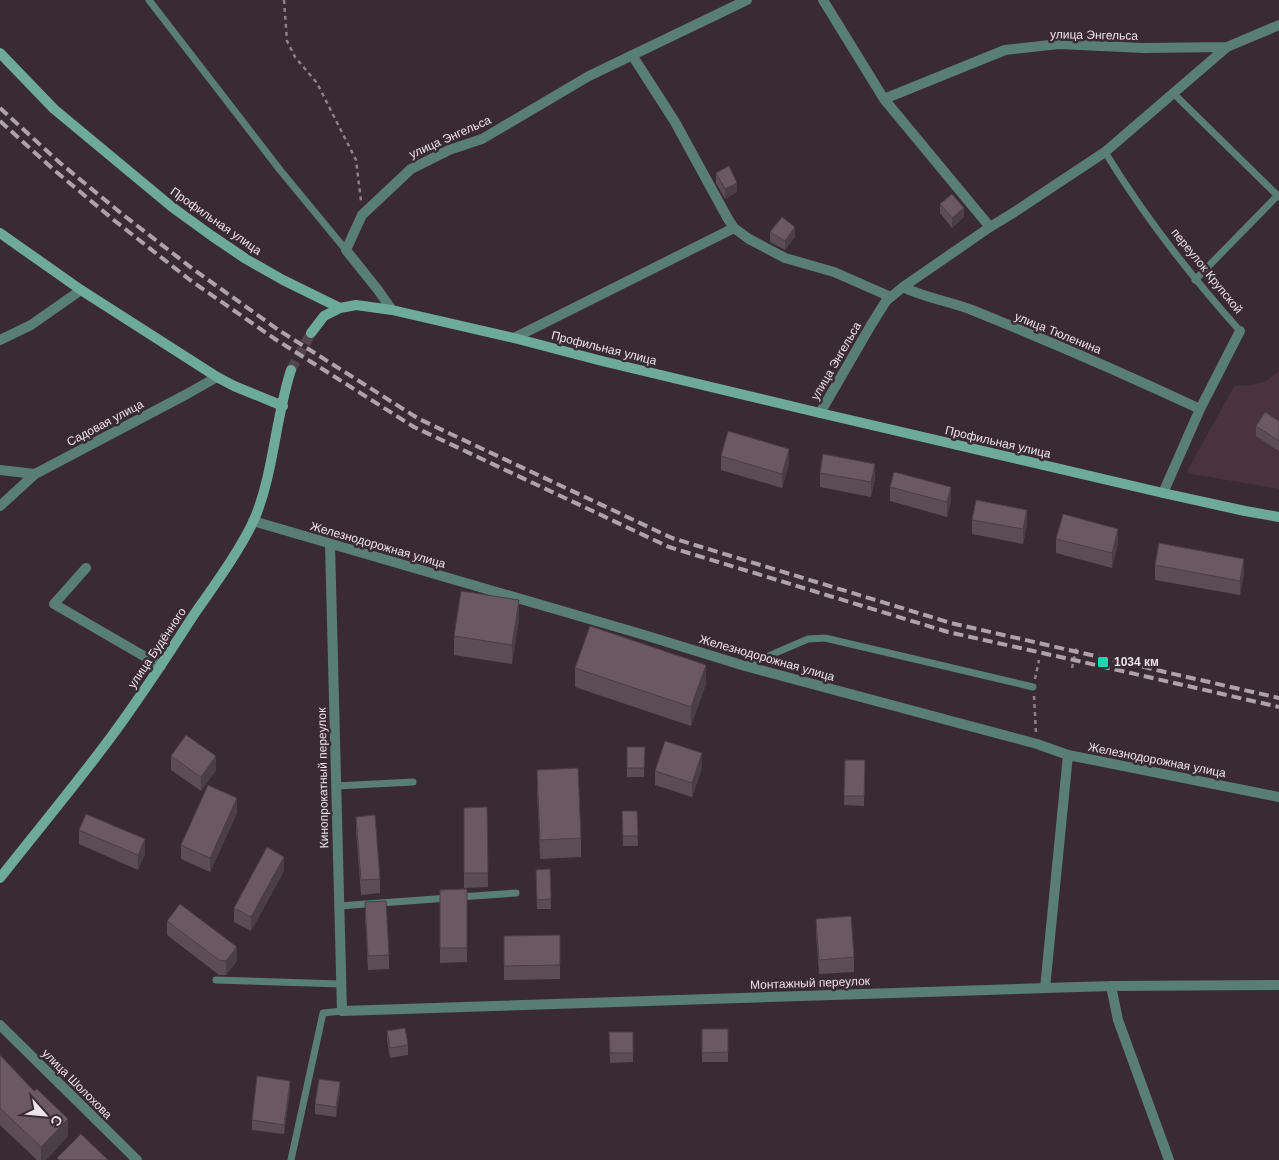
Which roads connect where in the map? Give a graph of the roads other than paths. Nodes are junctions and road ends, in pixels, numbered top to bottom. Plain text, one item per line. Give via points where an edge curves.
1 (149, 0) edge
2 (747, 0) edge
3 (823, 0) edge
4 (1279, 25) edge
5 (1227, 47) junction
6 (0, 53) edge
7 (632, 56) junction
8 (1173, 94) junction
9 (884, 99) junction
10 (1105, 152) junction
11 (1278, 196) edge
12 (990, 227) junction
13 (734, 228) junction
14 (0, 233) edge
15 (346, 250) junction
16 (1195, 280) junction
17 (903, 287) junction
18 (82, 290) junction
19 (891, 297) junction
20 (340, 308) junction
21 (392, 310) junction
22 (1240, 331) joint
23 (311, 333) tunnel mouth
24 (514, 338) junction
25 (0, 340) edge
26 (291, 370) tunnel mouth
27 (217, 376) junction
28 (283, 406) junction
29 (1200, 409) junction
30 (820, 413) junction
31 (0, 470) edge
32 (36, 474) junction
33 (1163, 493) junction
34 (0, 506) edge
35 (1279, 517) edge
36 (253, 522) junction
37 (330, 544) junction
38 (86, 568) dead end
39 (160, 666) junction
40 (745, 666) junction
41 (1033, 687) road end
42 (1068, 755) junction
43 (413, 782) dead end
44 (336, 786) junction
45 (1279, 797) edge
46 (0, 878) edge
47 (516, 893) dead end
48 (339, 906) junction
49 (216, 980) dead end
50 (341, 984) junction
51 (1279, 985) edge
52 (1110, 986) junction
53 (1045, 988) junction
54 (342, 1011) junction
55 (0, 1025) edge
56 (292, 1158) edge
57 (136, 1160) edge
58 (283, 1160) edge
59 (1169, 1160) edge

1 - 15 lane
2 - 7 street, улица Энгельса
3 - 9 street
4 - 5 street, улица Энгельса
5 - 8 street
5 - 9 street, улица Энгельса via 1060,44 1006,50
6 - 20 main road, Профильная улица via 54,109 172,207 246,259
7 - 13 street via 675,122
7 - 15 street, улица Энгельса via 588,76 482,139 449,150 411,169 362,215
8 - 10 street
8 - 11 lane
9 - 12 street
10 - 12 street
10 - 16 lane, переулок Крупской via 1123,182
11 - 16 lane
12 - 17 street, улица Энгельса
13 - 19 street via 785,258 834,272
13 - 24 street
14 - 18 main road
15 - 21 street
16 - 22 lane, переулок Крупской
17 - 19 street, улица Энгельса
17 - 29 street, улица Тюленина via 970,310 1130,376
18 - 25 street via 31,325
18 - 27 main road
19 - 30 street, улица Энгельса via 871,324
20 - 21 main road, Профильная улица via 356,305
20 - 23 main road via 324,316
21 - 24 main road, Профильная улица
22 - 29 street, переулок Крупской
24 - 30 main road, Профильная улица
26 - 28 main road, улица Будённого
27 - 28 main road
27 - 32 street, Садовая улица
28 - 36 main road, улица Будённого via 267,482
29 - 33 street, переулок Крупской
30 - 33 main road, Профильная улица
31 - 32 street
32 - 34 street, Садовая улица
33 - 35 main road, Профильная улица
36 - 37 street, Железнодорожная улица
36 - 39 main road, улица Будённого
37 - 40 street, Железнодорожная улица
37 - 44 street, Кинопрокатный переулок
38 - 39 street via 54,604
39 - 46 main road, улица Будённого via 108,741
40 - 41 lane via 808,640 825,638
40 - 42 street, Железнодорожная улица
42 - 45 street, Железнодорожная улица
42 - 53 street
43 - 44 lane
44 - 48 street, Кинопрокатный переулок
47 - 48 lane
48 - 50 street, Кинопрокатный переулок
49 - 50 lane
50 - 54 street, Кинопрокатный переулок
51 - 52 street, Монтажный переулок
52 - 53 street, Монтажный переулок
52 - 59 street via 1118,1020
53 - 54 street, Монтажный переулок
54 - 56 lane via 323,1012
55 - 57 street, улица Шолохова
56 - 58 lane

